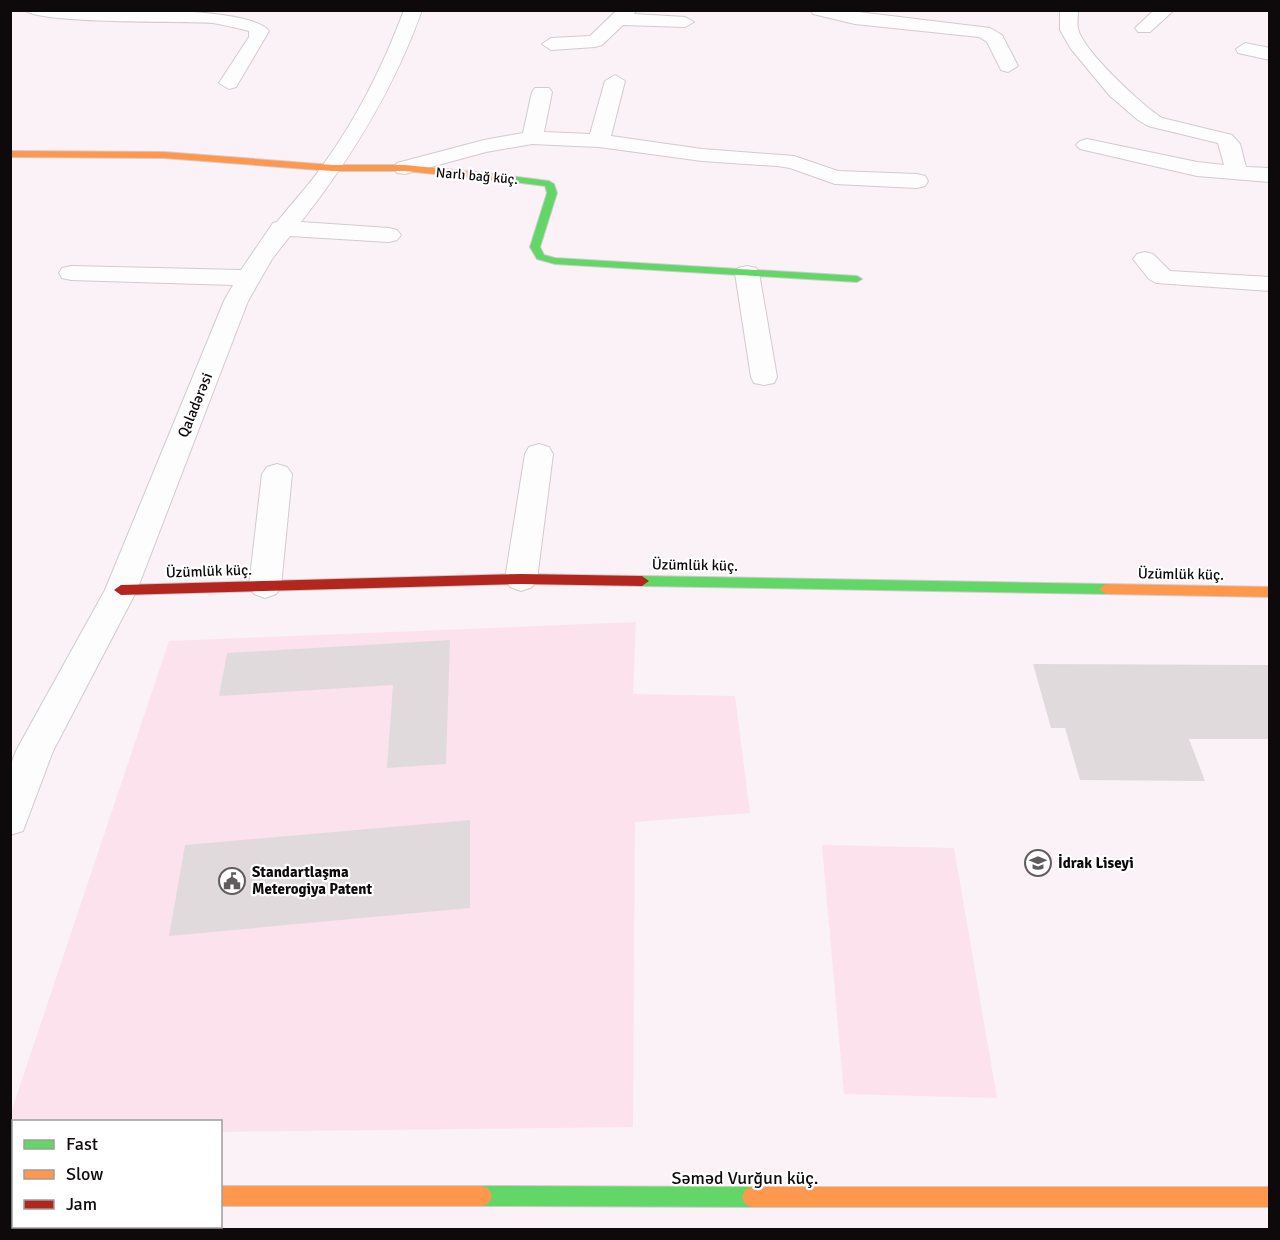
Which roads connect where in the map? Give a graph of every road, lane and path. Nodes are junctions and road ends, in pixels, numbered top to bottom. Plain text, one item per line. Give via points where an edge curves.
1 (34, 10) edge
2 (261, 10) edge
3 (413, 10) edge
4 (819, 10) edge
5 (968, 10) edge
6 (1069, 10) edge
7 (1165, 10) edge
8 (84, 12) edge
9 (624, 15) edge
10 (230, 20) junction
11 (685, 22) dead end
12 (1144, 28) dead end
13 (967, 30) junction
14 (551, 44) dead end
15 (1245, 49) dead end
16 (1269, 54) edge
17 (1008, 66) dead end
18 (615, 81) dead end
19 (229, 83) dead end
20 (542, 92) dead end
21 (532, 138) junction
22 (599, 141) junction
23 (1087, 145) dead end
24 (10, 154) edge
25 (332, 168) junction
26 (405, 168) junction
27 (1237, 171) junction
28 (1269, 175) edge
29 (917, 181) dead end
30 (281, 228) junction
31 (389, 235) dead end
32 (1145, 259) dead end
33 (71, 273) dead end
34 (747, 273) junction
35 (248, 278) junction
36 (857, 279) dead end
37 (1269, 284) edge
38 (764, 377) dead end
39 (539, 454) dead end
40 (277, 474) dead end
41 (521, 579) junction
42 (265, 586) junction
43 (121, 590) junction
44 (1269, 592) edge
45 (10, 819) edge
46 (222, 1196) edge
47 (1269, 1197) edge

1 - 8 street
2 - 10 street via 255,16
3 - 25 street, Qaladərəsi via 398,51
4 - 13 street via 855,19
5 - 13 street
6 - 27 street via 1069,30 1117,92 1155,122 1225,139
7 - 12 street
8 - 10 street
9 - 11 street
9 - 14 street via 595,41
10 - 19 street via 260,31
13 - 17 street via 992,35
15 - 16 street
18 - 22 street
20 - 21 street
21 - 22 street
21 - 26 street via 492,144
22 - 29 street via 702,155 781,151 794,162 835,177
23 - 27 street via 1180,166
24 - 25 street, Narlı bağ küç. via 164,155
25 - 26 street, Narlı bağ küç.
25 - 30 street, Qaladərəsi
26 - 34 street, Narlı bağ küç. via 549,184 552,193 535,247 540,257
27 - 28 street
30 - 31 street
30 - 35 street, Qaladərəsi
32 - 37 street via 1165,278
33 - 35 street
34 - 36 street, Narlı bağ küç.
34 - 38 street
35 - 43 street, Qaladərəsi
39 - 41 street
40 - 42 street
41 - 42 street, Üzümlük küç.
41 - 44 street, Üzümlük küç.
42 - 43 street, Üzümlük küç.
43 - 45 street, Qaladərəsi via 35,749
46 - 47 street, Səməd Vurğun küç.

